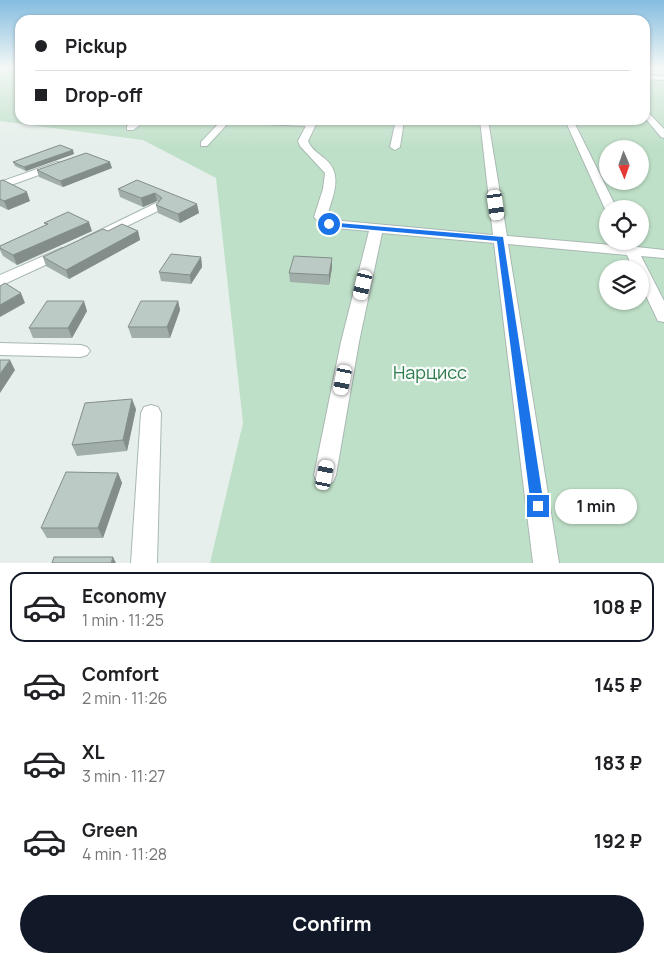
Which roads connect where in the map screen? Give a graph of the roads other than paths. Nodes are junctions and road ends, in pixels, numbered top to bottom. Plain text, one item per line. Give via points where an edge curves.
1 (650, 118) edge
2 (135, 125) edge
3 (222, 125) edge
4 (310, 125) edge
5 (399, 125) edge
6 (485, 125) edge
7 (571, 125) edge
8 (130, 128) dead end
9 (664, 135) edge
10 (204, 144) dead end
11 (395, 147) dead end
12 (65, 162) edge
13 (0, 186) edge
14 (607, 200) edge
15 (156, 207) edge
16 (376, 228) junction
17 (501, 239) junction
18 (599, 244) edge
19 (631, 250) edge
20 (646, 250) edge
21 (664, 254) edge
22 (0, 281) edge
23 (664, 317) edge
24 (0, 348) edge
25 (81, 351) dead end
26 (151, 413) dead end
27 (325, 475) dead end
28 (144, 563) edge
29 (546, 563) edge

1 - 9 street
2 - 8 street
3 - 10 street
4 - 16 street via 302,141 304,148 328,168 332,177 320,217 329,224
5 - 11 street
6 - 17 street
7 - 14 street
12 - 13 street
15 - 22 street
16 - 17 street
16 - 27 street
17 - 18 street
17 - 29 street
19 - 23 street
20 - 21 street
24 - 25 street
26 - 28 street

